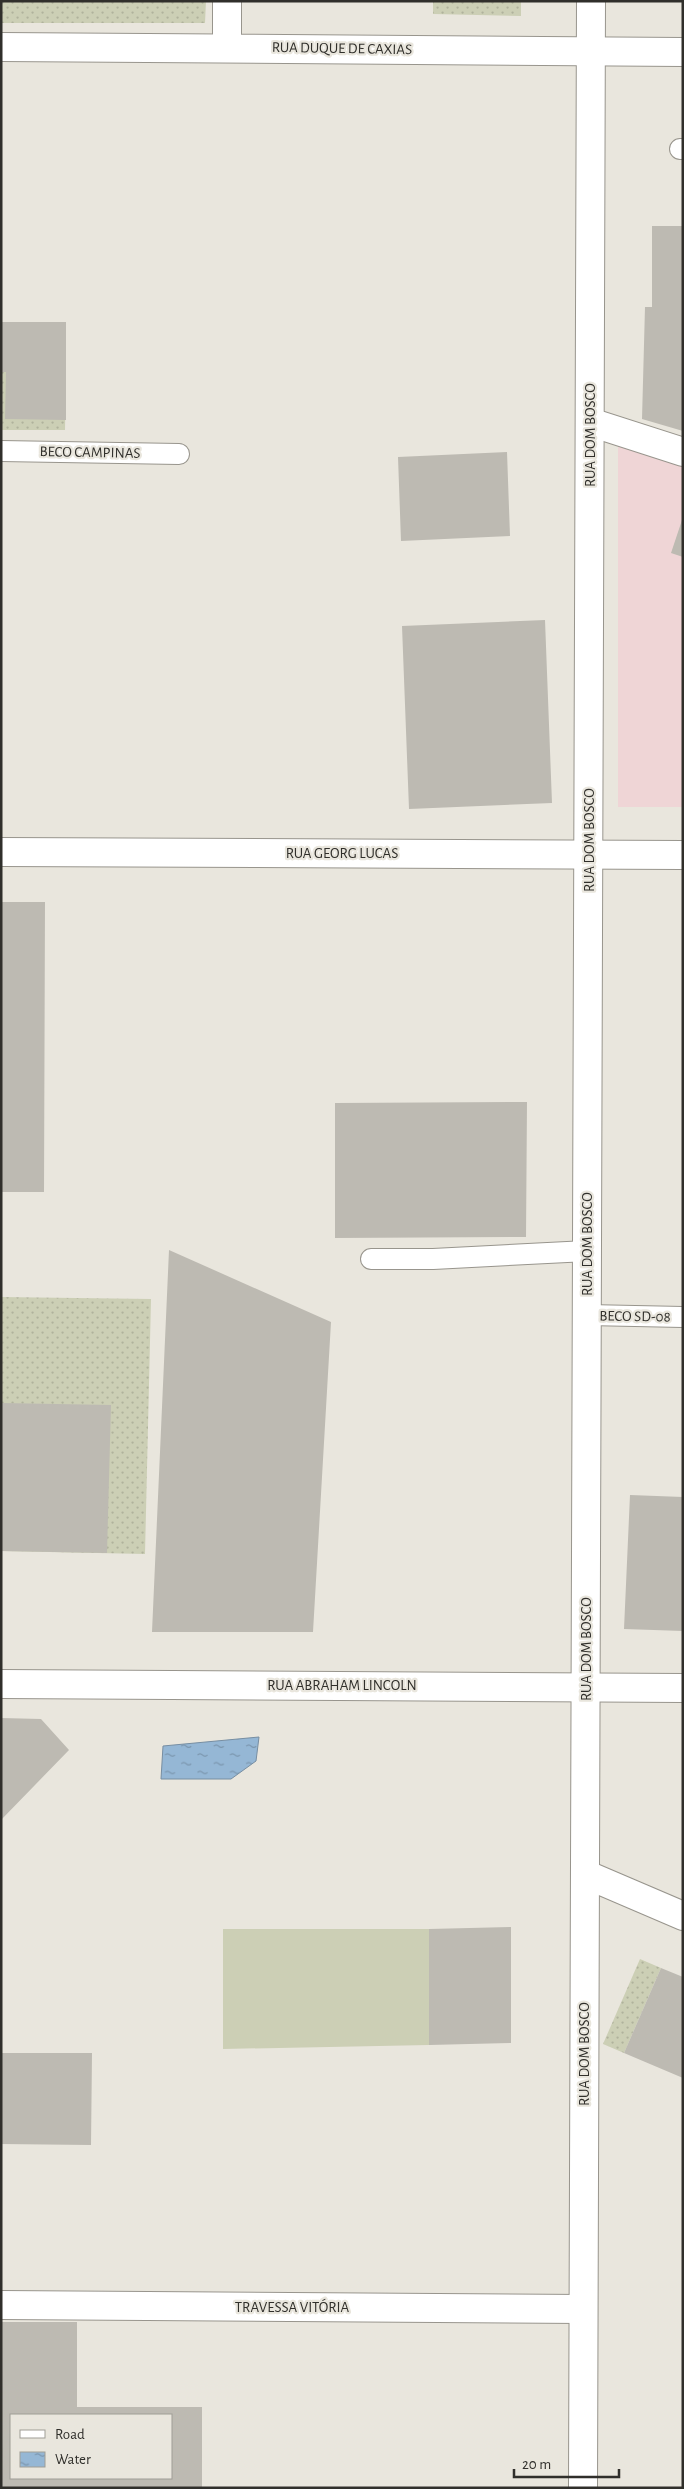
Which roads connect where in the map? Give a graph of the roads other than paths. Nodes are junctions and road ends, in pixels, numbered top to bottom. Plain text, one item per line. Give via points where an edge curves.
1 (227, 1) edge
2 (591, 1) edge
3 (1, 47) edge
4 (226, 48) junction
5 (591, 50) junction
6 (683, 52) edge
7 (590, 422) junction
8 (1, 451) edge
9 (683, 452) edge
10 (179, 454) dead end
11 (1, 852) edge
12 (588, 854) junction
13 (683, 855) edge
14 (587, 1251) junction
15 (370, 1259) dead end
16 (587, 1315) junction
17 (683, 1317) edge
18 (1, 1684) edge
19 (586, 1686) junction
20 (683, 1688) edge
21 (585, 1874) junction
22 (683, 1916) edge
23 (1, 2305) edge
24 (584, 2309) junction
25 (582, 2488) edge

1 - 4 street
2 - 5 street, RUA DOM BOSCO
3 - 4 street, RUA DUQUE DE CAXIAS
4 - 5 street, RUA DUQUE DE CAXIAS
5 - 6 street, RUA DUQUE DE CAXIAS
5 - 7 street, RUA DOM BOSCO
7 - 9 street
7 - 12 street, RUA DOM BOSCO
8 - 10 lane, BECO CAMPINAS
11 - 12 street, RUA GEORG LUCAS
12 - 13 street, RUA GEORG LUCAS
12 - 14 street, RUA DOM BOSCO
14 - 15 lane
14 - 16 street, RUA DOM BOSCO
16 - 17 lane, BECO SD-08
16 - 19 street, RUA DOM BOSCO
18 - 19 street, RUA ABRAHAM LINCOLN
19 - 20 street, RUA ABRAHAM LINCOLN
19 - 21 street, RUA DOM BOSCO
21 - 22 street
21 - 24 street, RUA DOM BOSCO
23 - 24 street, TRAVESSA VITÓRIA
24 - 25 street, RUA DOM BOSCO

